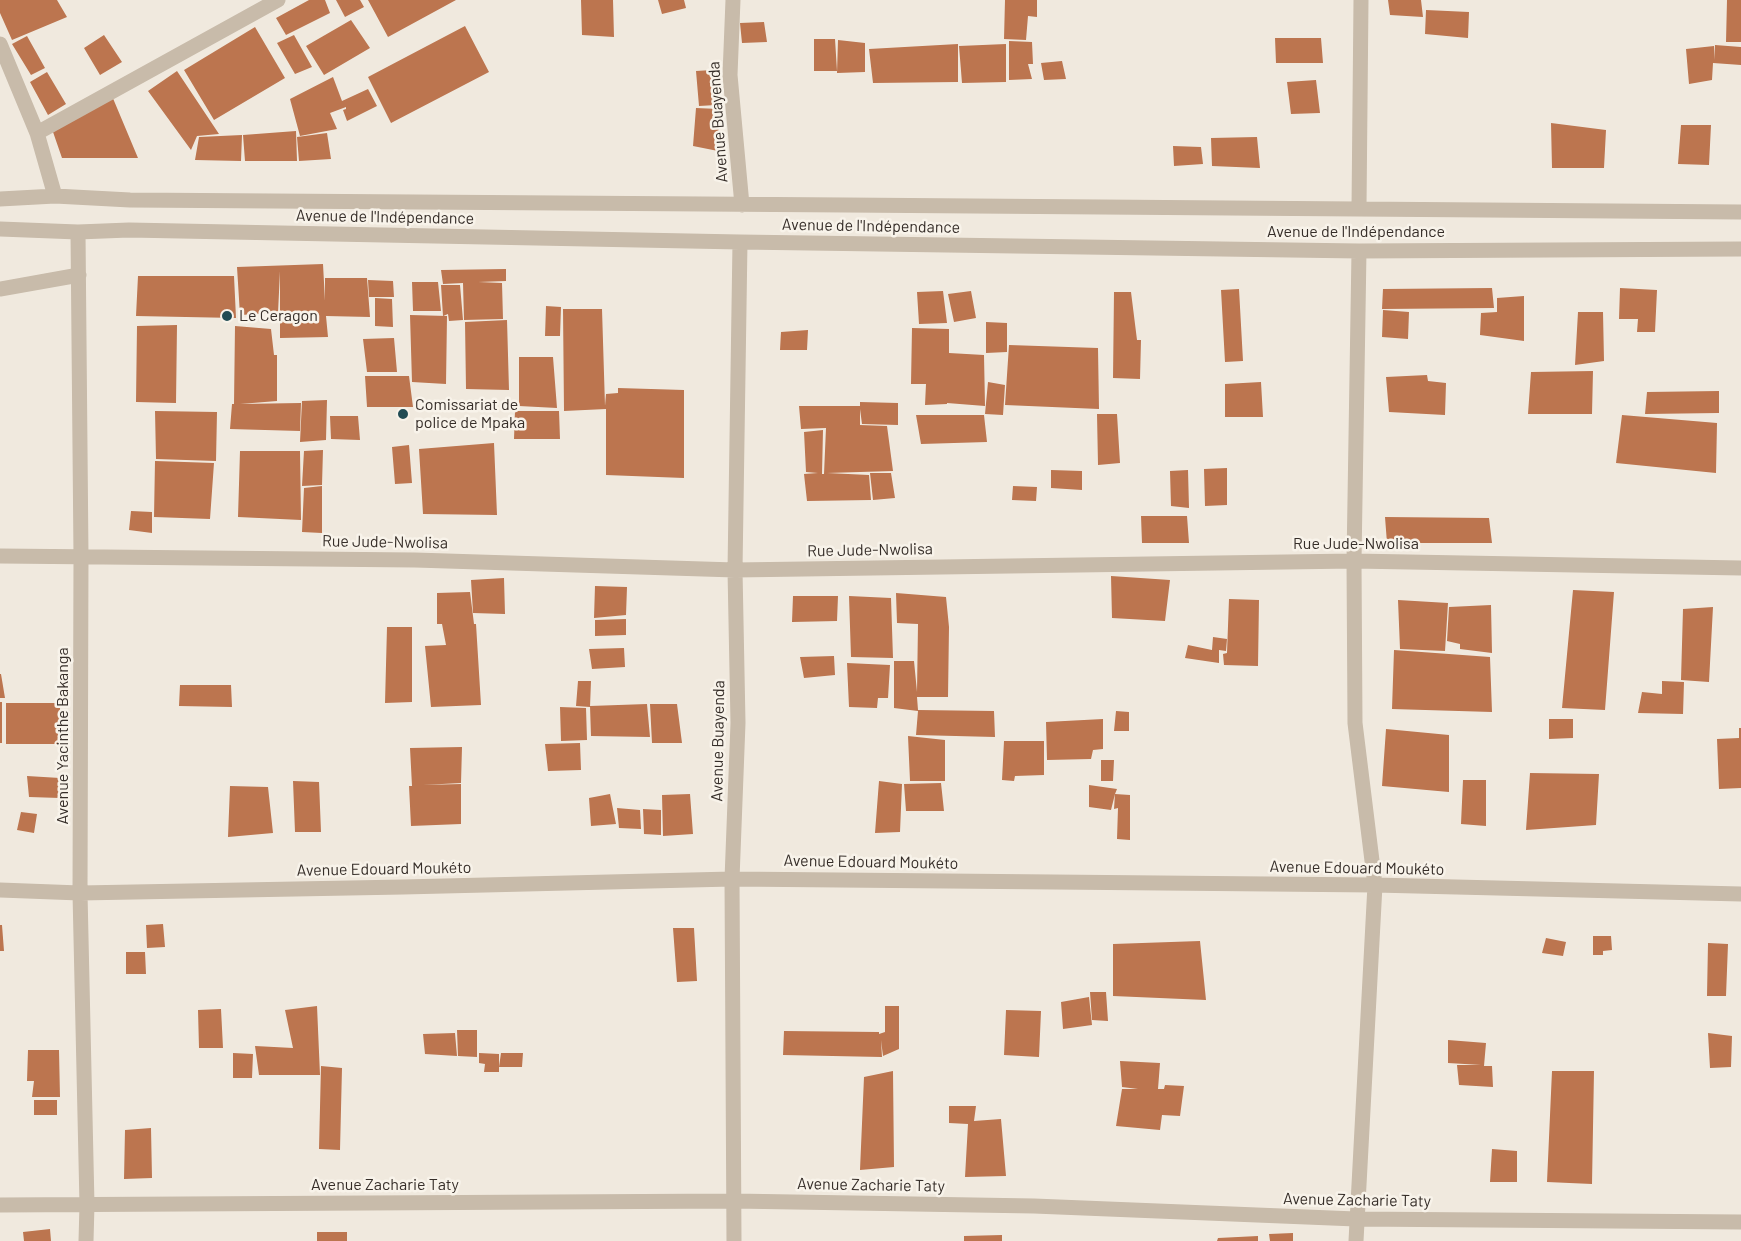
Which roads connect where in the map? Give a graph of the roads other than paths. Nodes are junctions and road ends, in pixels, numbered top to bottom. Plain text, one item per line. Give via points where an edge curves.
1 (278, 0) edge
2 (733, 0) edge
3 (1361, 0) edge
4 (0, 44) edge
5 (37, 133) junction
6 (55, 196) junction
7 (0, 199) edge
8 (742, 205) junction
9 (1359, 207) junction
10 (1741, 212) edge
11 (0, 229) edge
12 (78, 232) junction
13 (740, 242) junction
14 (1741, 249) edge
15 (1359, 251) junction
16 (79, 275) junction
17 (0, 289) edge
18 (0, 556) edge
19 (81, 556) junction
20 (1354, 561) junction
21 (1741, 568) edge
22 (735, 570) junction
23 (732, 879) junction
24 (1375, 885) junction
25 (0, 890) edge
26 (80, 893) junction
27 (1741, 894) edge
28 (734, 1201) junction
29 (0, 1205) edge
30 (87, 1205) junction
31 (1356, 1219) junction
32 (1741, 1222) edge
33 (86, 1241) edge
34 (734, 1241) edge
35 (1356, 1241) edge

1 - 5 street
2 - 8 street, Avenue Buayenda via 730,75
3 - 9 street
4 - 5 street
5 - 6 street
6 - 7 street, Avenue de l'Indépendance
6 - 8 street, Avenue de l'Indépendance via 130,200
8 - 9 street, Avenue de l'Indépendance
9 - 10 street, Avenue de l'Indépendance
11 - 12 street, Avenue de l'Indépendance
12 - 13 street, Avenue de l'Indépendance
12 - 16 street, Avenue Yacinthe Bakanga
13 - 15 street, Avenue de l'Indépendance
13 - 22 street, Avenue Buayenda
14 - 15 street, Avenue de l'Indépendance
15 - 20 street
16 - 17 street
16 - 19 street, Avenue Yacinthe Bakanga
18 - 19 street, Rue Jude-Nwolisa
19 - 22 street, Rue Jude-Nwolisa via 415,560
19 - 26 street, Avenue Yacinthe Bakanga
20 - 21 street, Rue Jude-Nwolisa
20 - 22 street, Rue Jude-Nwolisa
20 - 24 street via 1355,723
22 - 23 street, Avenue Buayenda via 738,723
23 - 24 street, Avenue Edouard Moukéto
23 - 26 street, Avenue Edouard Moukéto
23 - 28 street, Avenue Buayenda
24 - 27 street, Avenue Edouard Moukéto
24 - 31 street
25 - 26 street, Avenue Edouard Moukéto
26 - 30 street, Avenue Yacinthe Bakanga
28 - 30 street, Avenue Zacharie Taty
28 - 31 street, Avenue Zacharie Taty via 1034,1206
28 - 34 street, Avenue Buayenda
29 - 30 street, Avenue Zacharie Taty
30 - 33 street, Avenue Yacinthe Bakanga
31 - 32 street, Avenue Zacharie Taty
31 - 35 street

